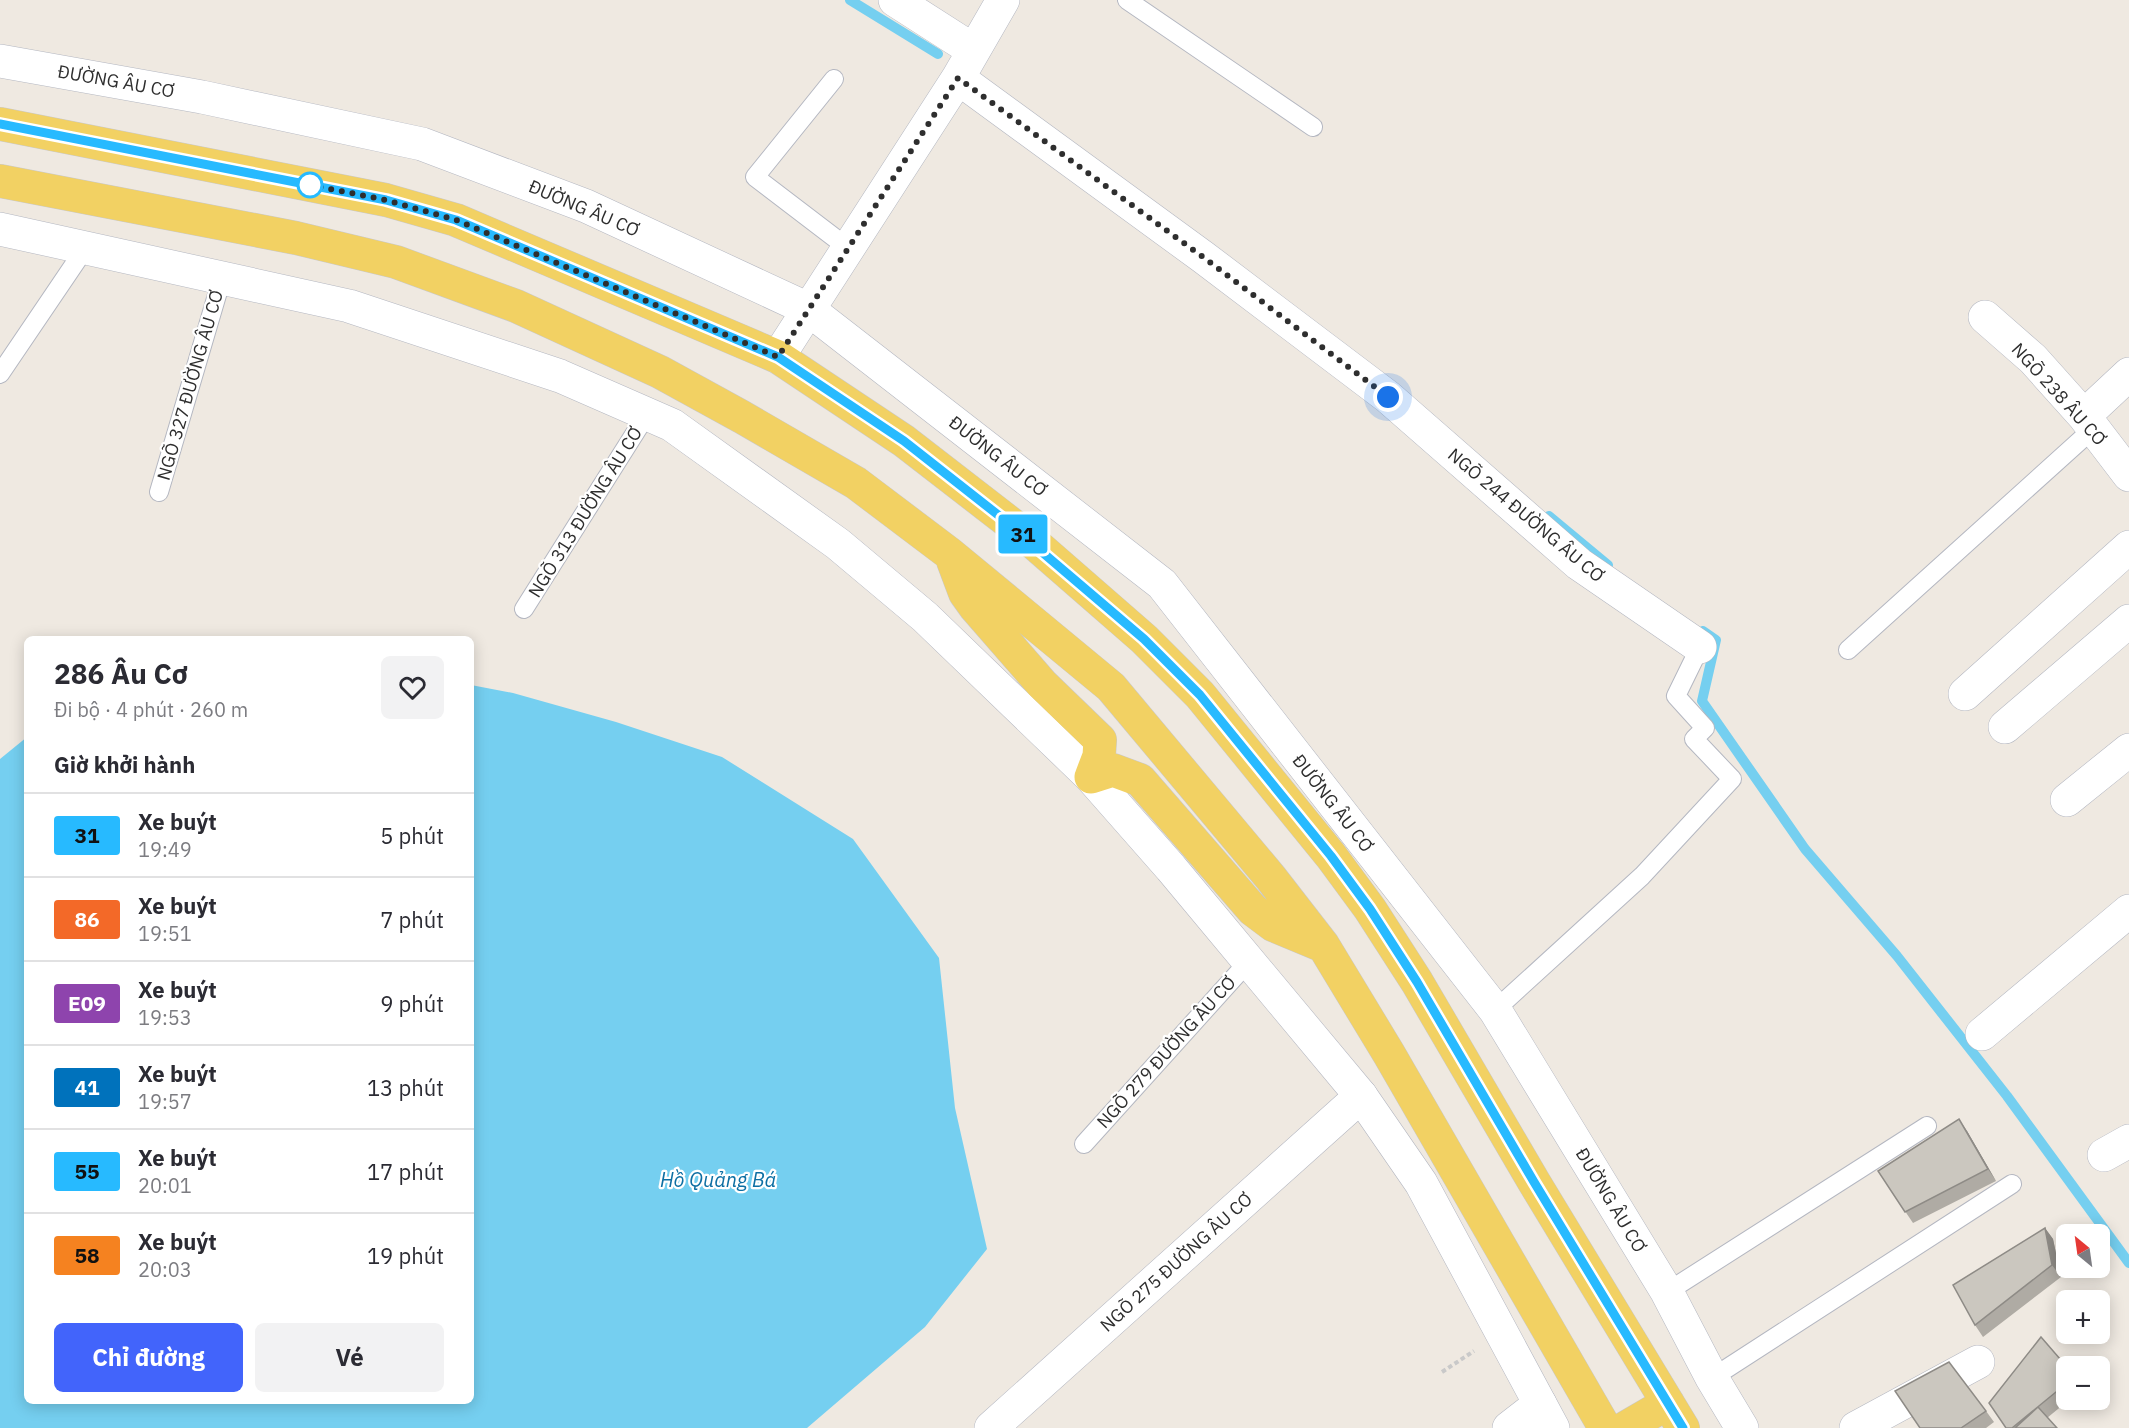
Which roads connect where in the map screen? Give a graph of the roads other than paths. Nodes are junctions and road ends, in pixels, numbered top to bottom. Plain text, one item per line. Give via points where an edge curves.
1 (895, 0) edge
2 (1003, 0) edge
3 (1127, 0) edge
4 (0, 61) edge
5 (966, 64) junction
6 (834, 79) dead end
7 (0, 124) edge
8 (1313, 127) dead end
9 (0, 181) edge
10 (0, 229) edge
11 (86, 248) junction
12 (848, 248) junction
13 (222, 278) junction
14 (808, 309) junction
15 (1985, 317) dead end
16 (778, 357) junction
17 (0, 374) edge
18 (2129, 374) edge
19 (647, 414) junction
20 (2089, 422) junction
21 (2129, 475) edge
22 (159, 492) dead end
23 (2129, 547) edge
24 (950, 554) junction
25 (524, 609) dead end
26 (2129, 621) edge
27 (1700, 647) joint
28 (1848, 650) dead end
29 (1965, 694) dead end
30 (2005, 727) dead end
31 (2129, 750) edge
32 (1091, 777) junction
33 (2067, 800) dead end
34 (2129, 911) edge
35 (1323, 945) junction
36 (1249, 961) junction
37 (1495, 1010) junction
38 (1982, 1034) dead end
39 (1361, 1096) junction
40 (1927, 1126) dead end
41 (1084, 1144) dead end
42 (2012, 1184) dead end
43 (1667, 1292) junction
44 (1978, 1362) dead end
45 (1712, 1378) junction
46 (1676, 1415) edge
47 (1547, 1416) edge
48 (991, 1428) edge
49 (1509, 1428) edge
50 (1605, 1428) edge
51 (1625, 1428) edge
52 (1742, 1428) edge
53 (1856, 1428) edge

1 - 5 street, NGÕ 244 ĐƯỜNG ÂU CƠ
2 - 5 street
3 - 8 lane
4 - 14 street, ĐƯỜNG ÂU CƠ via 202,97 422,144 586,206
5 - 12 street
5 - 27 street, NGÕ 244 ĐƯỜNG ÂU CƠ via 1203,257 1388,397 1579,564
6 - 12 lane via 755,177
7 - 16 main road, ĐƯỜNG ÂU CƠ via 386,200 456,220
9 - 24 main road via 296,238 396,262 516,306 660,372 742,417 856,483
10 - 11 street
11 - 13 street
11 - 17 lane
12 - 14 street
13 - 19 street via 349,306 560,376
13 - 22 lane, NGÕ 327 ĐƯỜNG ÂU CƠ
14 - 16 street
14 - 37 street, ĐƯỜNG ÂU CƠ via 1162,584
15 - 20 street, NGÕ 238 ÂU CƠ via 2033,359
16 - 46 main road, ĐƯỜNG ÂU CƠ via 904,441 1019,530 1144,639 1200,695 1370,909
18 - 20 street
19 - 25 lane, NGÕ 313 ĐƯỜNG ÂU CƠ
19 - 32 street via 672,425 838,544 925,617
20 - 21 street, NGÕ 238 ÂU CƠ
20 - 28 lane
23 - 29 street
24 - 32 main road via 975,608 1042,684 1100,740 1100,756
24 - 35 main road via 1111,687
26 - 30 street
27 - 37 lane, NGÕ 244 ĐƯỜNG ÂU CƠ via 1676,696 1705,728 1694,739 1732,779 1642,876
31 - 33 street
32 - 35 main road via 1113,770 1140,780 1253,910 1273,925
32 - 36 street
34 - 38 street
35 - 50 main road
36 - 39 street
36 - 41 lane, NGÕ 279 ĐƯỜNG ÂU CƠ
37 - 43 street, ĐƯỜNG ÂU CƠ
39 - 47 street via 1421,1183
39 - 48 street, NGÕ 275 ĐƯỜNG ÂU CƠ
40 - 43 lane
42 - 45 lane
43 - 45 street, ĐƯỜNG ÂU CƠ
44 - 53 street
45 - 52 street, ĐƯỜNG ÂU CƠ
46 - 51 main road
47 - 49 street

